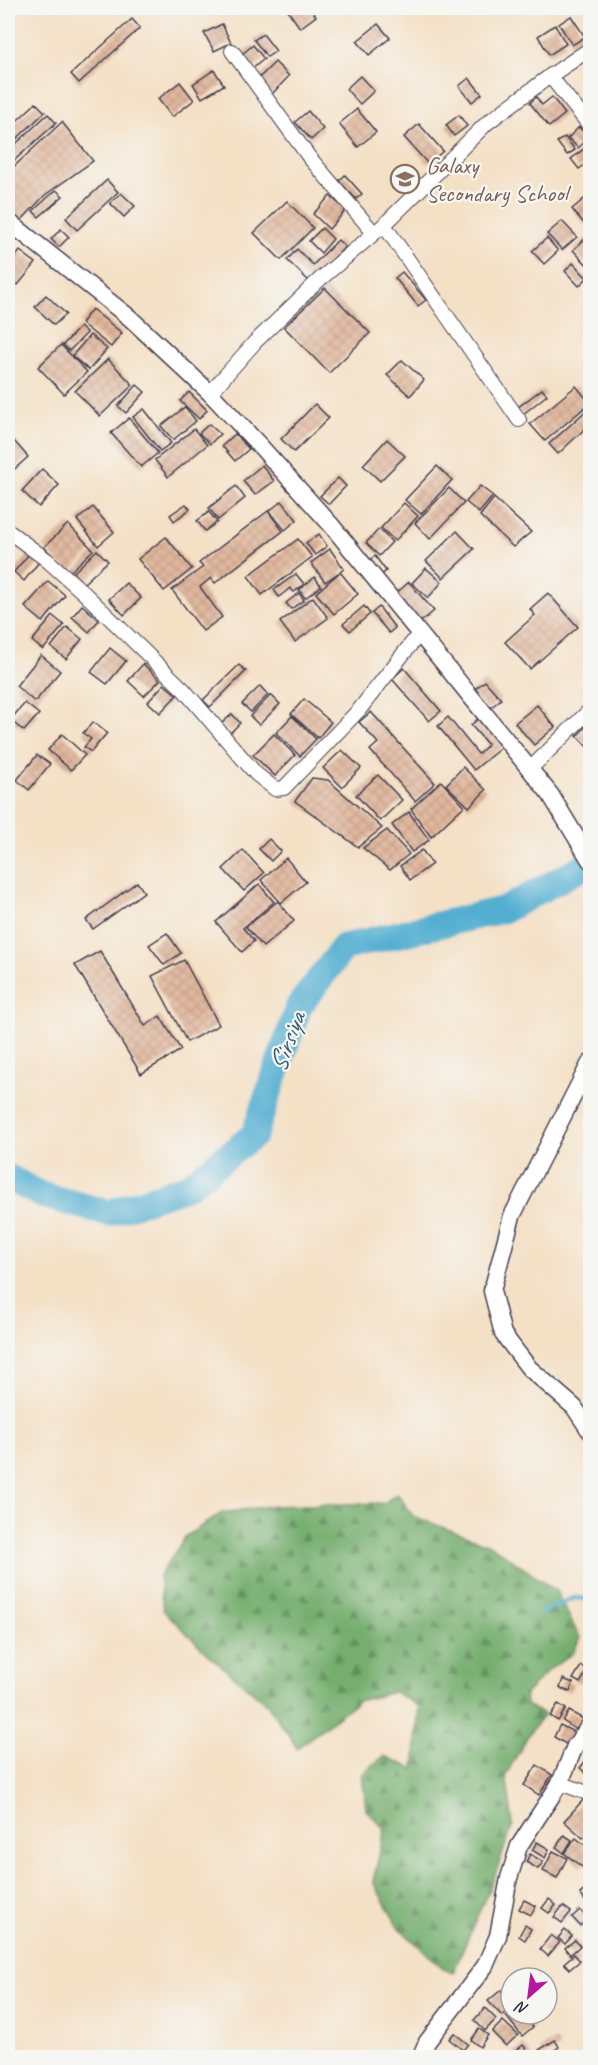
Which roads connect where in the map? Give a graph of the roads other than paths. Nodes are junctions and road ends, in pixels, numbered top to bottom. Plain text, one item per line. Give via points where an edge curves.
1 (591, 49) edge
2 (232, 51) dead end
3 (550, 76) junction
4 (591, 126) edge
5 (8, 221) edge
6 (379, 229) junction
7 (210, 393) junction
8 (519, 420) dead end
9 (10, 537) edge
10 (419, 634) junction
11 (591, 710) edge
12 (530, 769) junction
13 (591, 860) edge
14 (591, 1064) edge
15 (591, 1431) edge
16 (591, 1725) edge
17 (560, 1783) junction
18 (591, 1794) edge
19 (420, 2058) edge

1 - 3 street
2 - 6 street via 309,157
3 - 4 street
3 - 6 street via 487,123
5 - 7 street via 130,318
6 - 7 street via 255,342
6 - 8 street
7 - 10 street via 332,526
9 - 10 street via 47,560 85,594 176,682 256,774 274,789 284,788 359,710
10 - 12 street
11 - 12 street
12 - 13 street
14 - 15 street via 512,1216 492,1291 503,1334 529,1368 574,1407
16 - 17 street via 575,1746
17 - 18 street
17 - 19 street via 519,1846 498,1936 485,1966 427,2042

